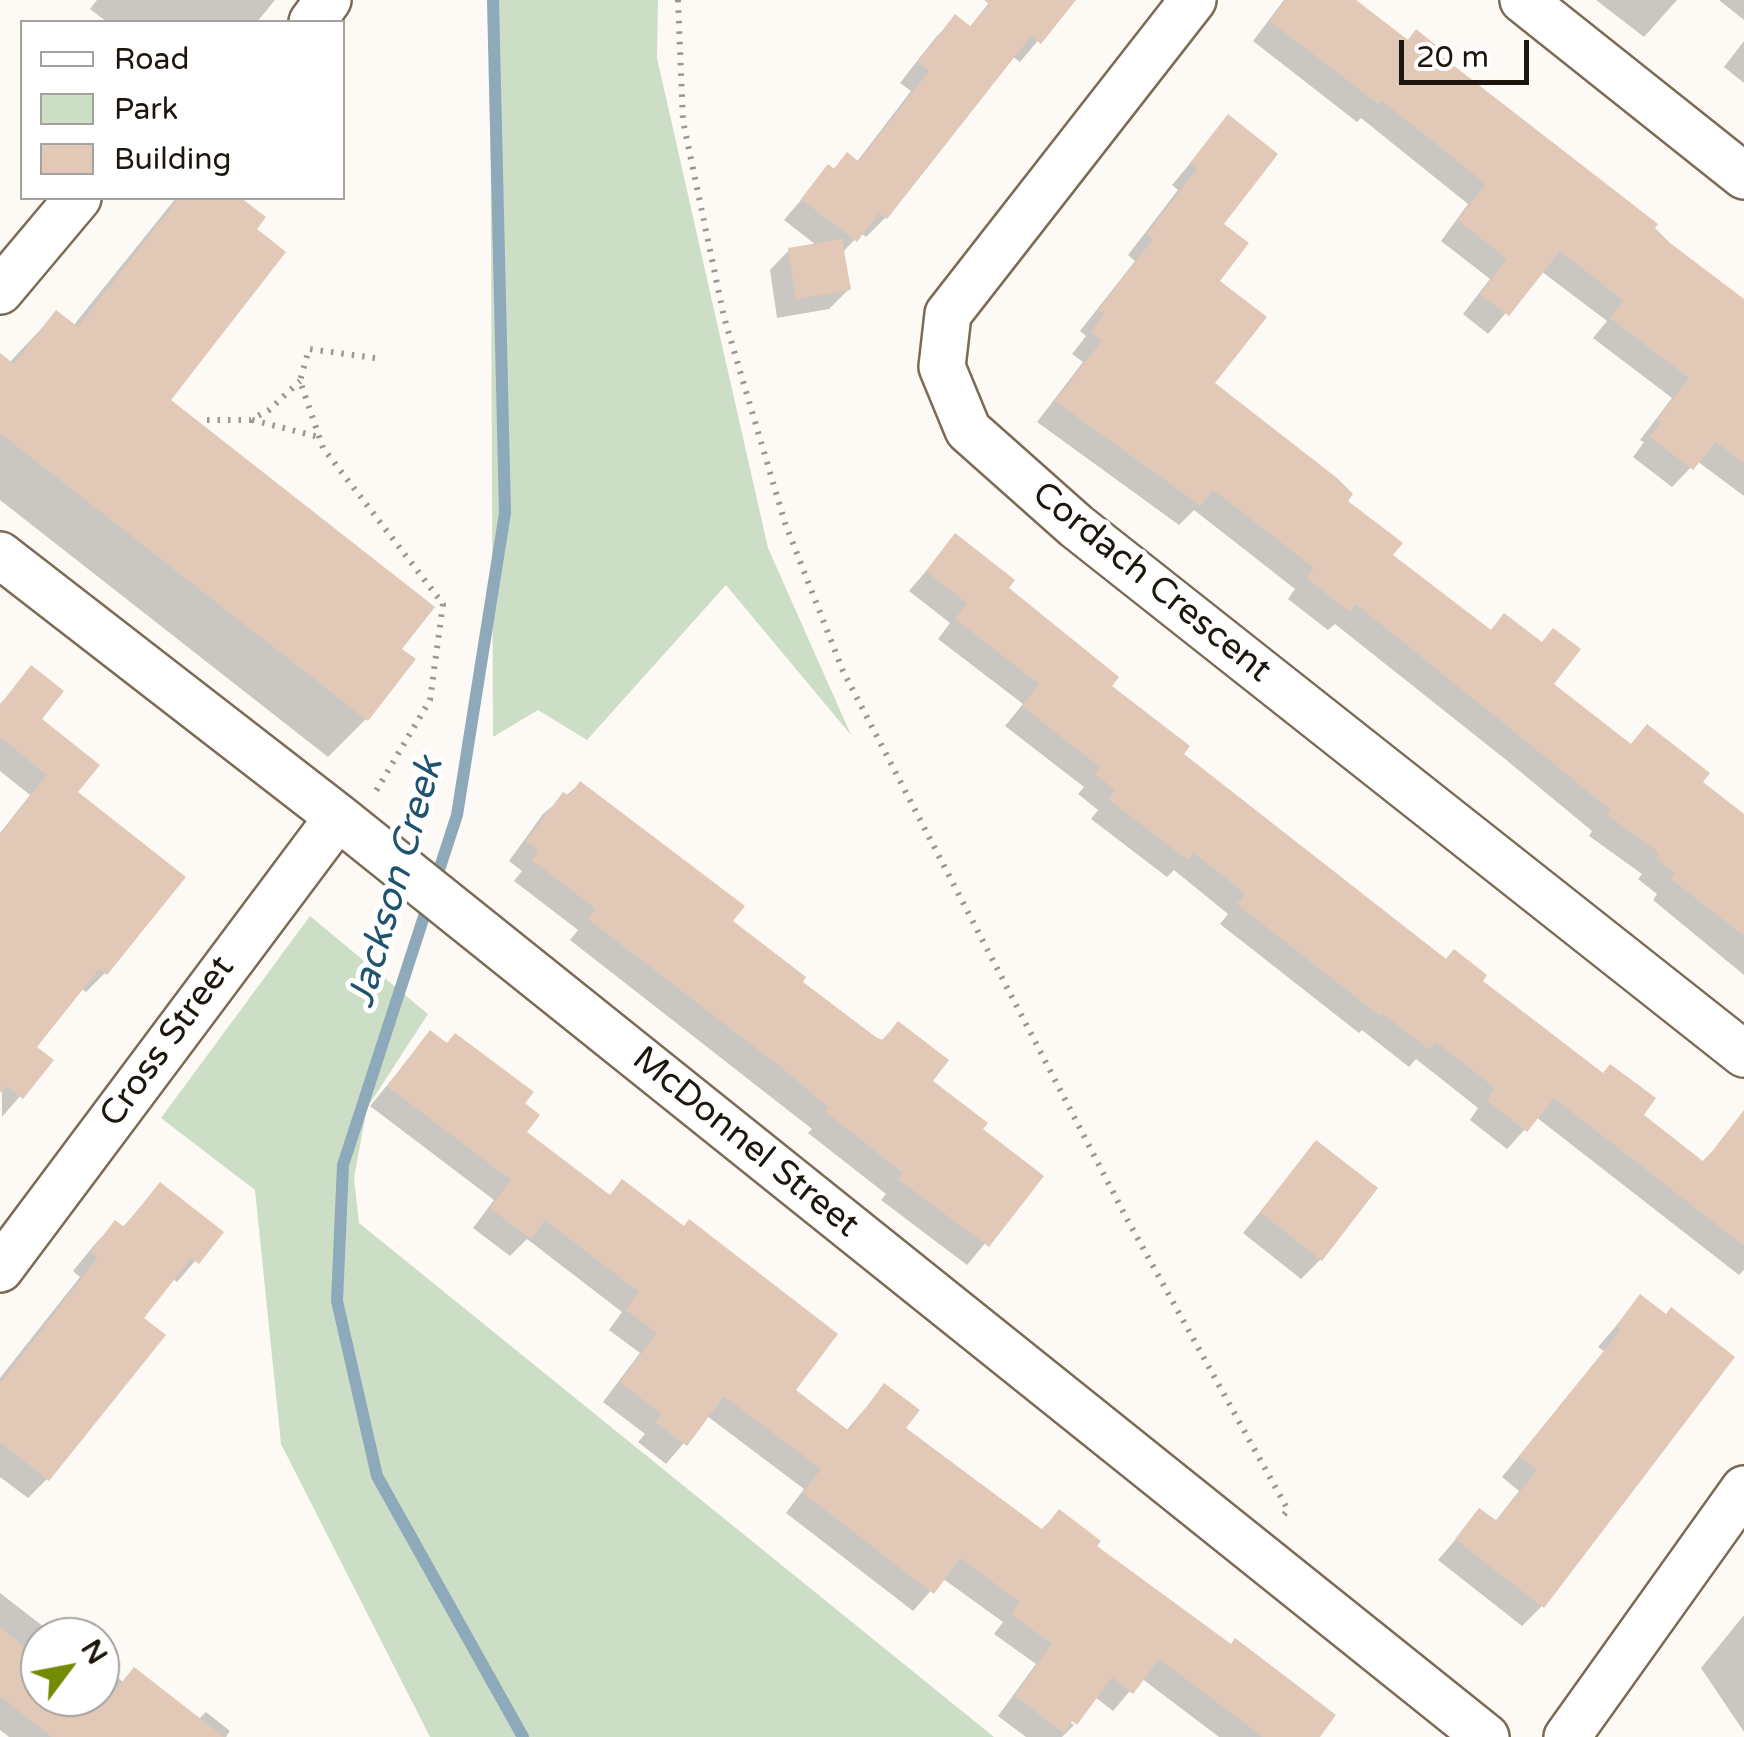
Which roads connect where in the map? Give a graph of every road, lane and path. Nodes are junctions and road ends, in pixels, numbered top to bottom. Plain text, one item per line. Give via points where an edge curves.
1 (678, 0) edge
2 (1192, 0) edge
3 (1524, 0) edge
4 (1744, 176) edge
5 (76, 200) edge
6 (0, 291) edge
7 (375, 358) dead end
8 (300, 381) junction
9 (207, 420) dead end
10 (250, 420) junction
11 (320, 437) junction
12 (0, 555) edge
13 (376, 791) dead end
14 (338, 817) junction
15 (1744, 1054) edge
16 (0, 1269) edge
17 (1744, 1489) edge
18 (1288, 1510) dead end
19 (1486, 1737) edge
20 (1567, 1737) edge

1 - 18 path via 683,121 724,317 785,523 836,652 1118,1202
2 - 15 street, Cordach Crescent via 948,314 942,367 968,430 1076,526
3 - 4 street
5 - 6 street
7 - 8 path via 310,350
8 - 10 path
8 - 11 path
9 - 10 path
10 - 11 path
11 - 13 path via 443,604 430,700
12 - 14 street, McDonnel Street
14 - 16 street, Cross Street
14 - 19 street, McDonnel Street
17 - 20 street

